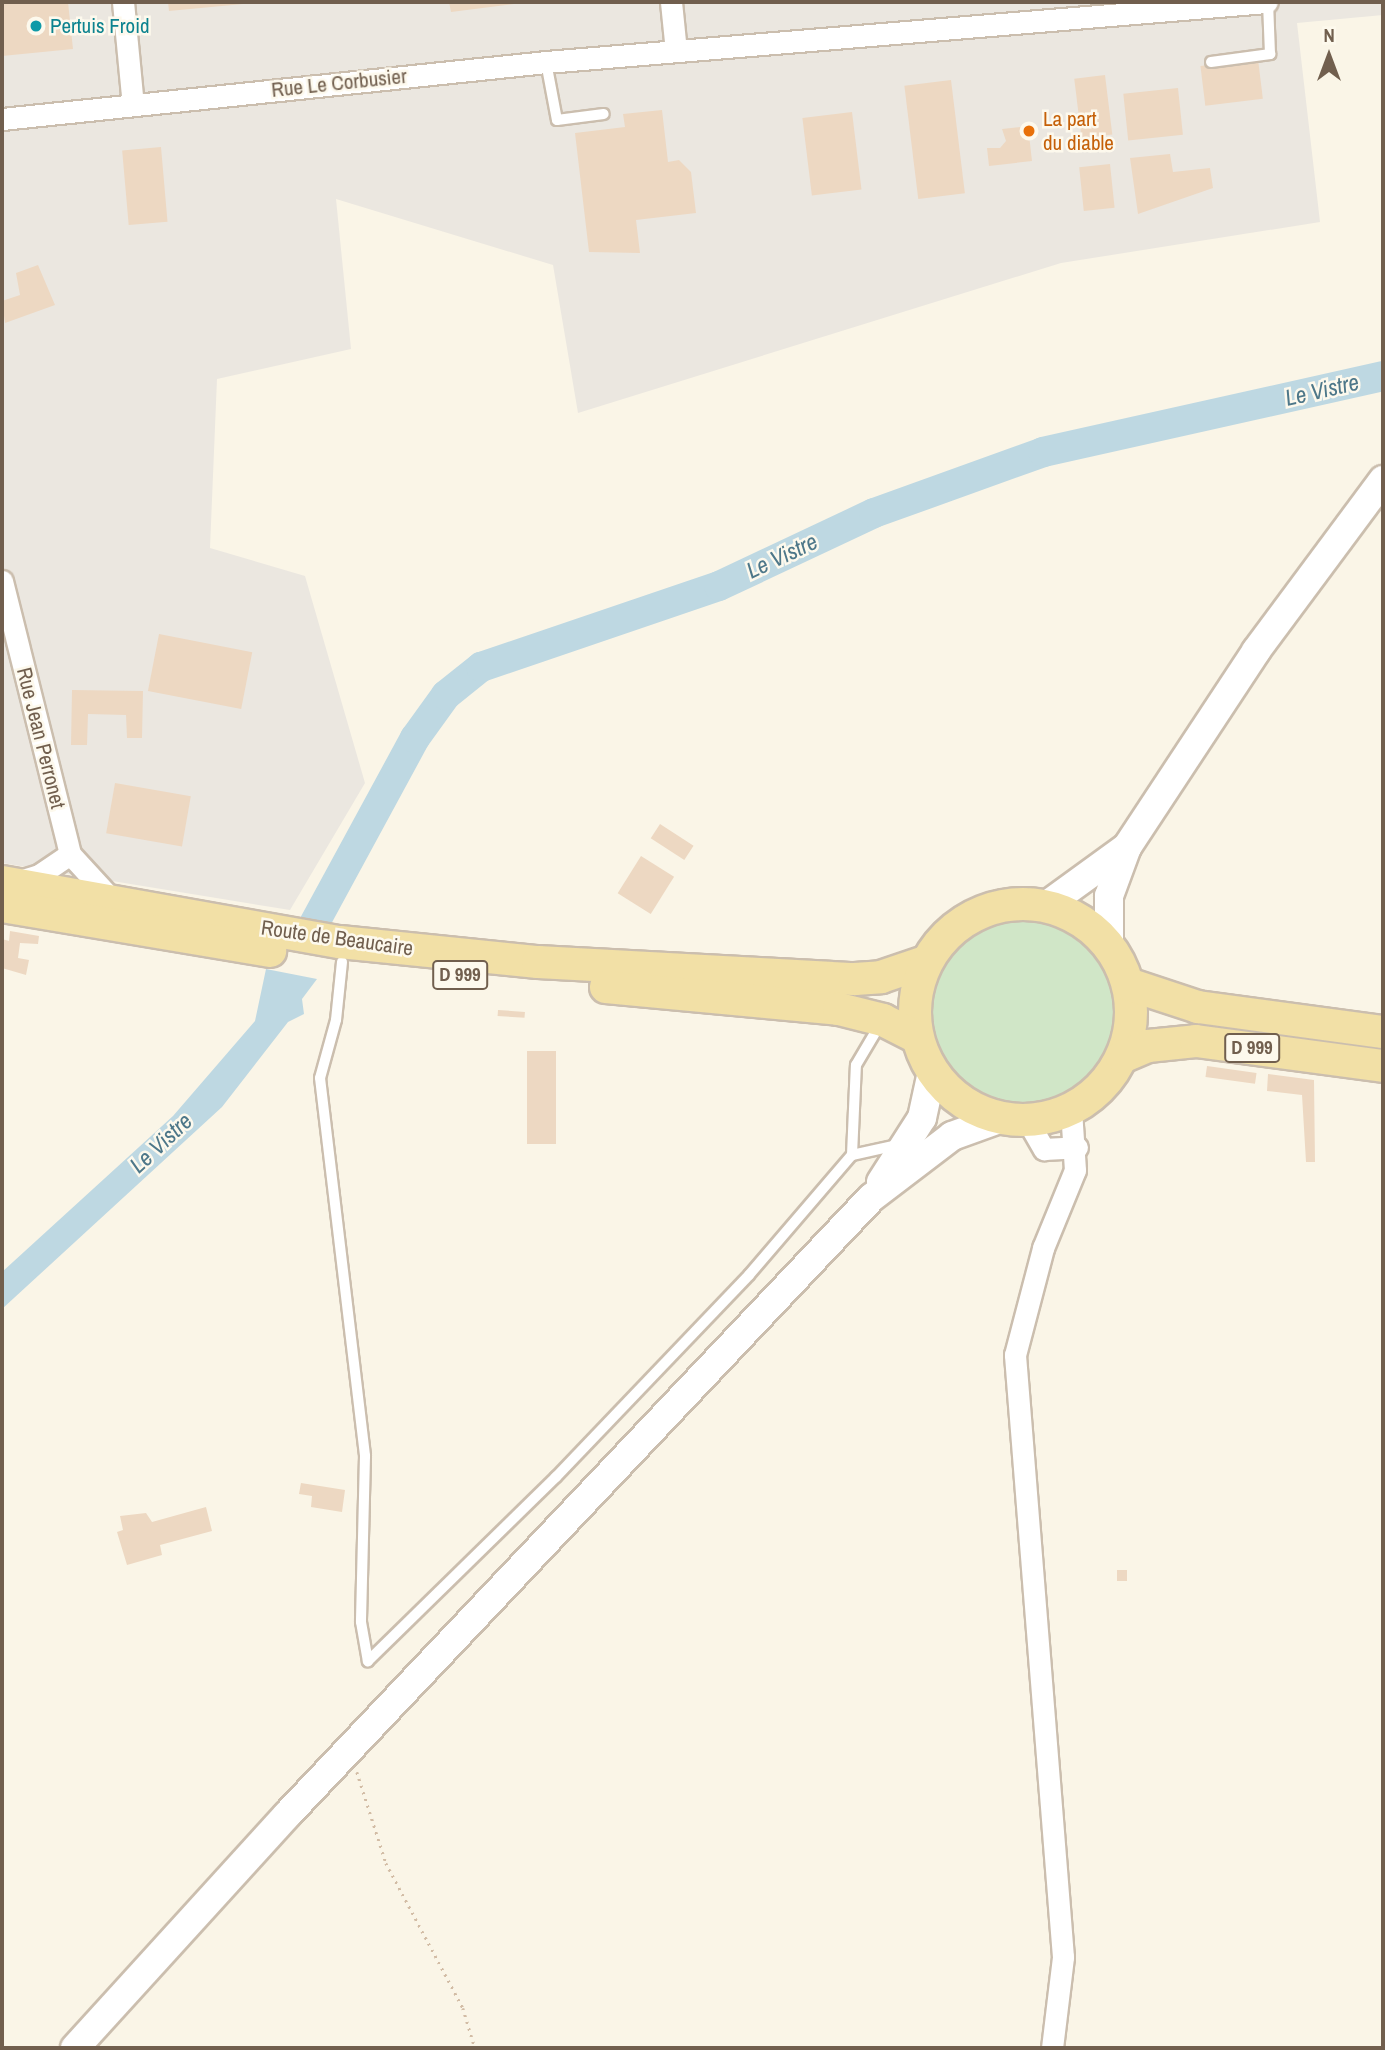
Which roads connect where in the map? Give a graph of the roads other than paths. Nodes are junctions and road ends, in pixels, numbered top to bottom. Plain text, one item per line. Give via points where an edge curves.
1 (123, 2) edge
2 (671, 2) edge
3 (1268, 2) edge
4 (676, 51) junction
5 (546, 62) junction
6 (1211, 62) dead end
7 (133, 105) junction
8 (604, 114) dead end
9 (2, 119) edge
10 (1383, 480) edge
11 (2, 581) edge
12 (1127, 846) junction
13 (70, 854) junction
14 (5, 891) edge
15 (113, 901) junction
16 (1047, 905) junction
17 (1109, 944) junction
18 (342, 962) junction
19 (925, 962) junction
20 (1129, 984) junction
21 (883, 1020) junction
22 (1383, 1032) edge
23 (917, 1037) junction
24 (1122, 1057) junction
25 (1383, 1066) edge
26 (932, 1072) junction
27 (1071, 1109) junction
28 (1015, 1119) junction
29 (904, 1144) junction
30 (1076, 1147) junction
31 (852, 1155) junction
32 (871, 1198) junction
33 (75, 2048) edge
34 (1052, 2048) edge

1 - 7 street
2 - 4 street
3 - 4 street, Rue Le Corbusier
3 - 6 lane via 1270,54
4 - 5 street, Rue Le Corbusier
5 - 7 street, Rue Le Corbusier
5 - 8 lane via 556,120
7 - 9 street, Rue Le Corbusier
10 - 12 main road via 1256,651
11 - 13 street, Rue Jean Perronet
12 - 16 main road
12 - 17 main road via 1109,896
13 - 14 street
13 - 15 street, Rue Jean Perronet
14 - 15 main road, Route de Beaucaire / D 999
14 - 18 main road, Route de Beaucaire / D 999
15 - 19 main road, Route de Beaucaire / D 999 via 341,942 538,962 855,979 881,977
16 - 17 main road via 1081,919
16 - 19 main road via 1015,903 975,913 939,941
17 - 20 main road
18 - 21 main road, Route de Beaucaire / D 999 via 778,1001
18 - 31 lane via 336,1020 320,1078 365,1456 361,1622 368,1661 556,1477 749,1275
19 - 23 main road via 914,1004
20 - 22 main road, D 999 via 1198,1007
20 - 24 main road via 1132,1022
21 - 23 main road, Route de Beaucaire / D 999
21 - 31 lane via 856,1065
23 - 26 main road
24 - 25 main road, D 999 via 1148,1046 1196,1041
24 - 27 main road via 1097,1091
26 - 28 main road via 965,1104
26 - 29 main road via 929,1101
27 - 28 main road
27 - 30 street
28 - 30 street via 1044,1149
28 - 32 main road via 953,1136
29 - 31 lane
29 - 32 main road
30 - 34 street via 1075,1170 1035,1274 1015,1355 1062,1957
32 - 33 main road via 348,1750

